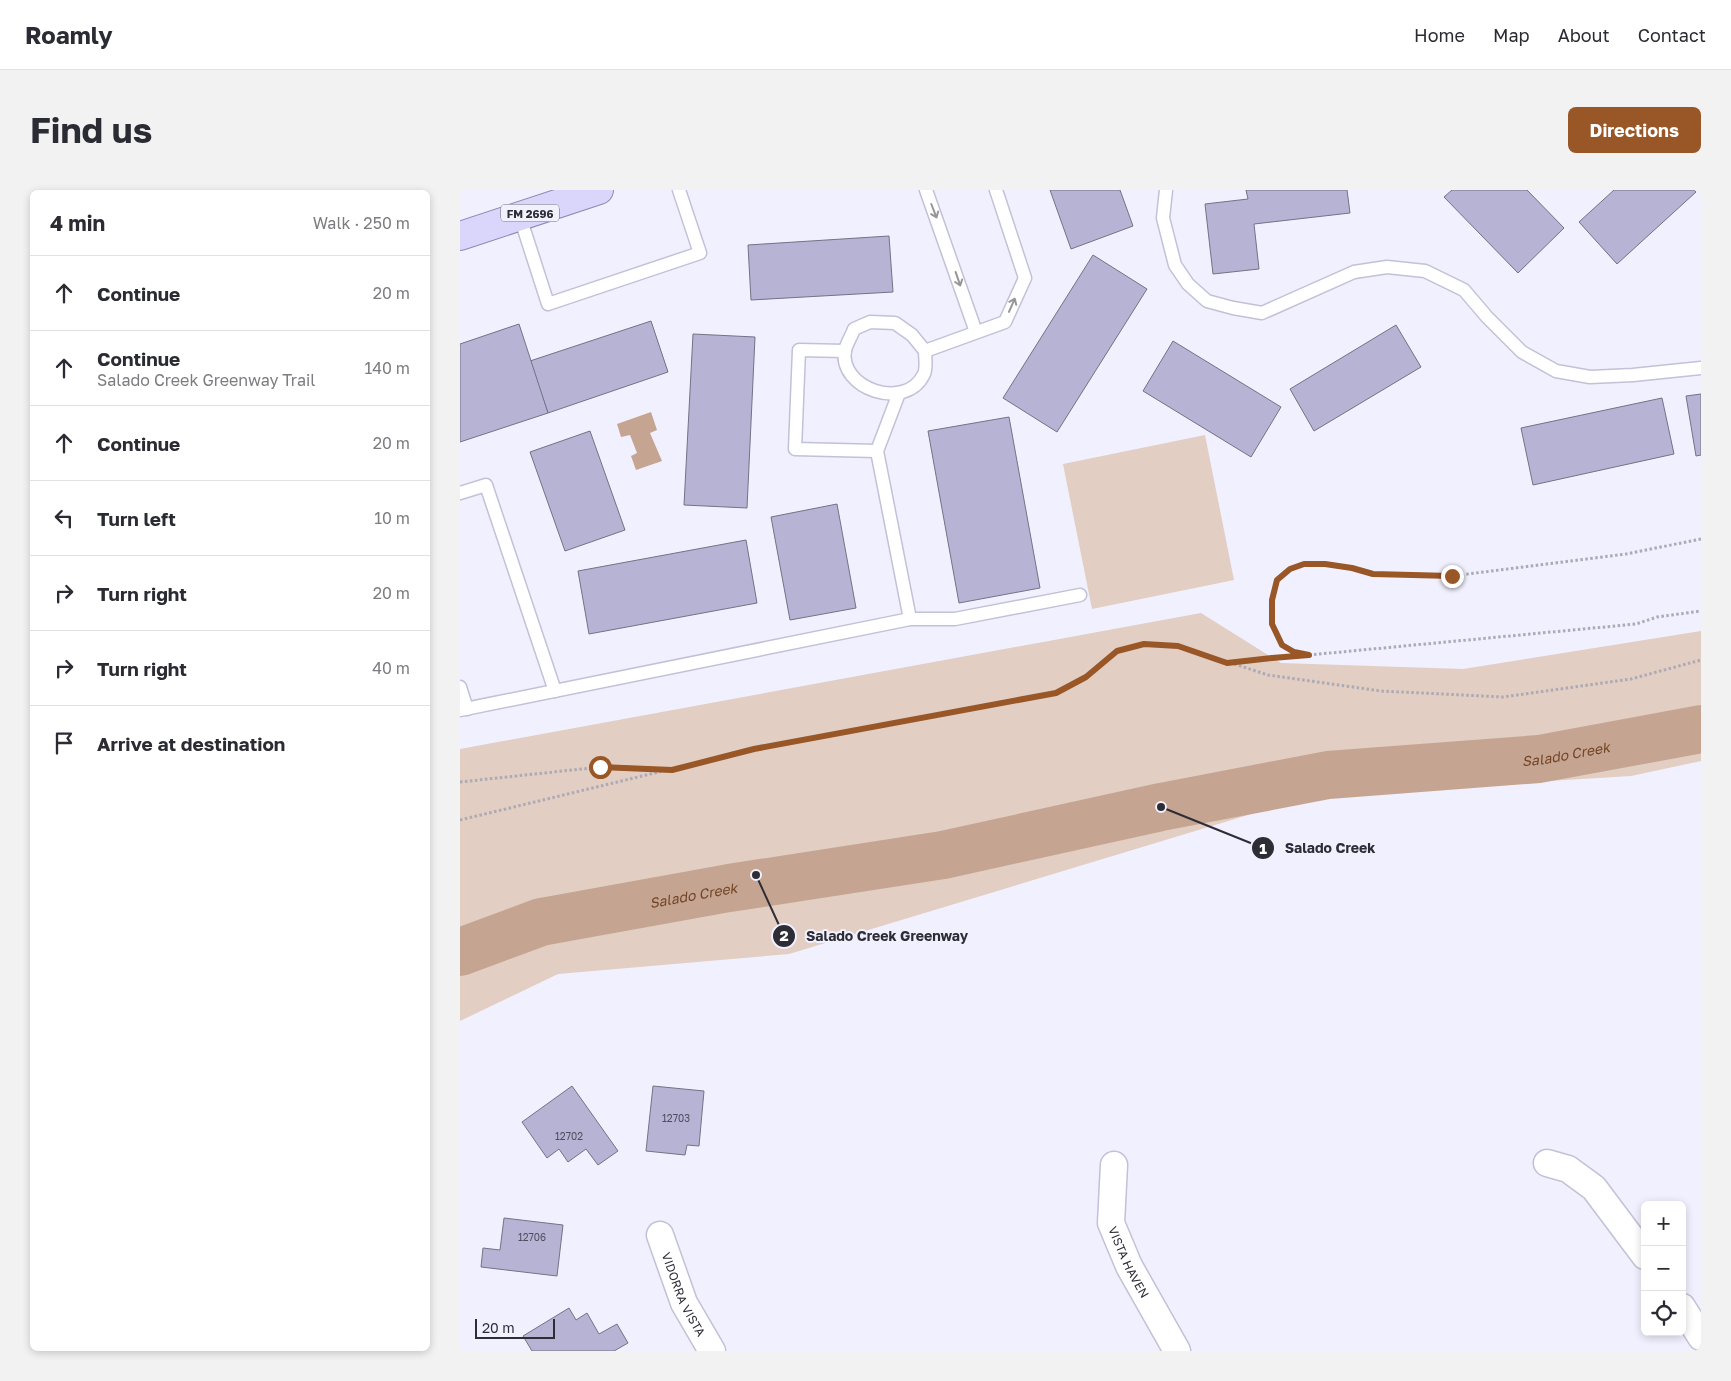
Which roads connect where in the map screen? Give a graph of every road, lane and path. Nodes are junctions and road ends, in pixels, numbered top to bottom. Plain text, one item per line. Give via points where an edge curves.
1 (599, 190) edge
2 (680, 190) edge
3 (926, 190) edge
4 (996, 190) edge
5 (1166, 190) edge
6 (520, 217) junction
7 (460, 236) edge
8 (976, 332) junction
9 (845, 351) junction
10 (925, 351) junction
11 (1701, 368) edge
12 (899, 393) junction
13 (878, 451) junction
14 (460, 493) edge
15 (1701, 539) edge
16 (1080, 596) dead end
17 (1701, 611) edge
18 (910, 619) junction
19 (1309, 655) junction
20 (1701, 660) edge
21 (1227, 663) junction
22 (460, 687) edge
23 (555, 691) junction
24 (464, 710) edge
25 (672, 770) junction
26 (460, 782) edge
27 (460, 820) edge
28 (1547, 1163) dead end
29 (1114, 1165) dead end
30 (660, 1235) dead end
31 (1641, 1251) edge
32 (1686, 1313) edge
33 (1701, 1337) edge
34 (712, 1351) edge
35 (1178, 1351) edge

1 - 6 main road, FM 2696
2 - 6 lane via 700,253 548,304
3 -> 8 lane
8 -> 4 lane via 1005,322 1025,278
5 - 11 lane via 1163,218 1175,265 1188,284 1207,301 1262,313 1354,272 1387,267 1425,271 1464,290 1522,352 1556,371 1590,377
6 - 7 main road, FM 2696
8 - 10 lane
9 - 10 lane via 854,329 870,322 895,324 912,335
9 - 12 lane via 847,366 857,382 878,393
9 - 13 lane via 799,350 794,449
10 - 12 lane via 924,373 912,388
12 - 13 lane
13 - 18 lane
14 - 23 lane via 486,485
15 - 19 path via 1626,554 1452,576 1373,574 1325,564 1304,564 1290,569 1277,580 1272,600 1272,624 1282,645
16 - 18 lane via 955,619
17 - 19 path via 1657,617 1636,624
18 - 23 lane
19 - 21 path
20 - 21 path via 1631,679 1503,697 1381,691 1268,675
21 - 25 path via 1178,646 1144,644 1117,651 1086,677 1056,693 754,749
22 - 24 lane
23 - 24 lane
25 - 26 path via 600,767
25 - 27 path
28 - 31 street via 1568,1169 1594,1188
29 - 35 street, VISTA HAVEN via 1112,1223 1129,1266
30 - 34 street, VIDORRA VISTA via 684,1303
32 - 33 street

